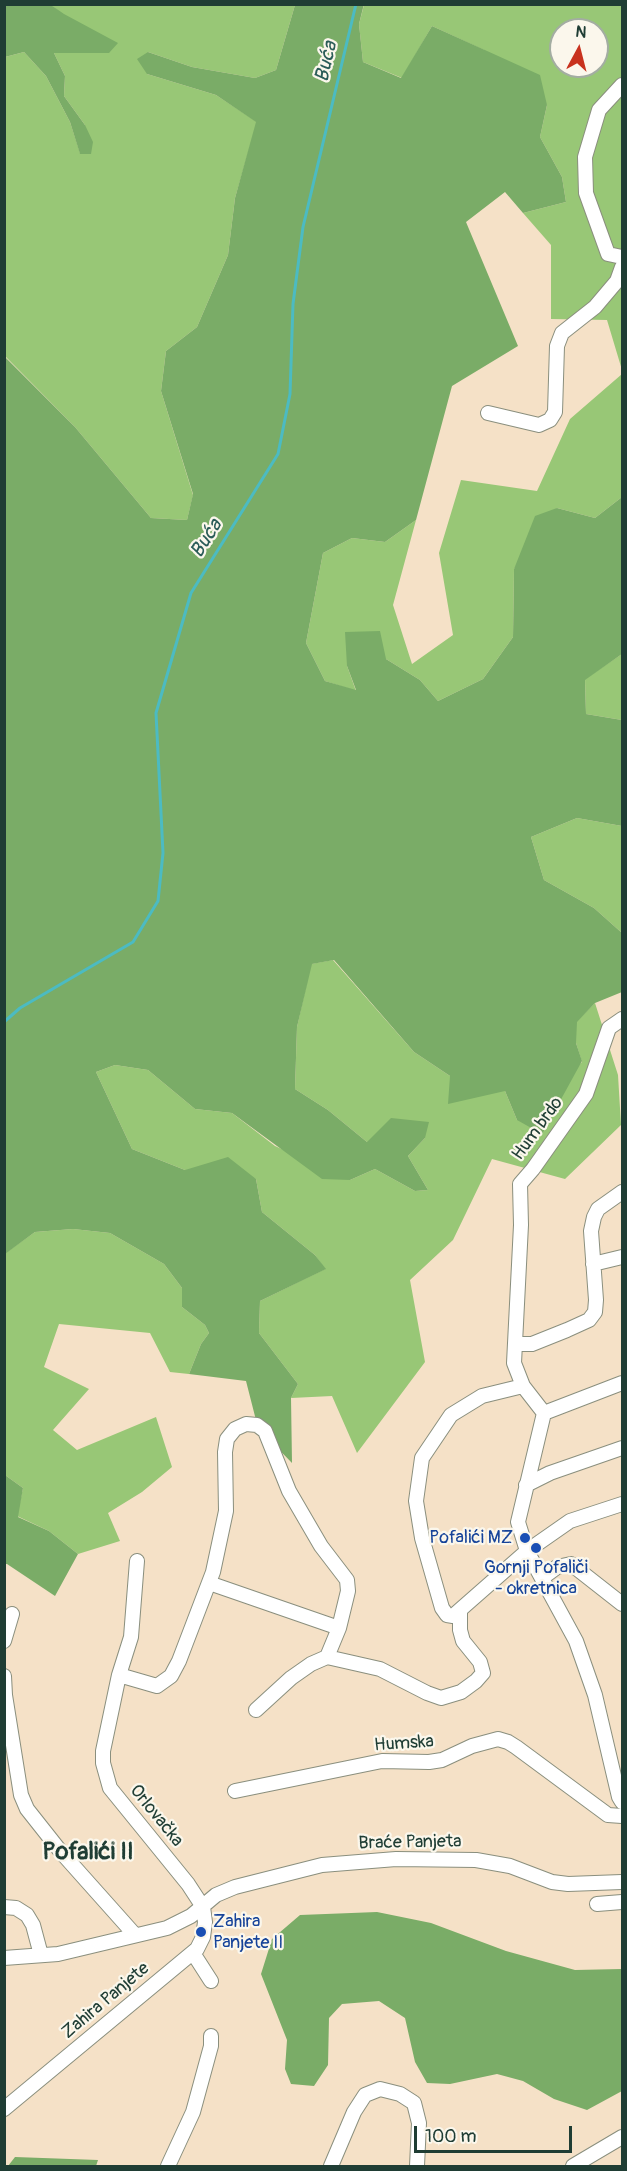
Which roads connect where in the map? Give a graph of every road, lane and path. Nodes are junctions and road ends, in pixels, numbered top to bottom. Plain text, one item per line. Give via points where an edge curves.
1 (622, 86) edge
2 (622, 256) edge
3 (622, 267) edge
4 (488, 413) dead end
5 (622, 1019) edge
6 (622, 1192) edge
7 (622, 1257) edge
8 (593, 1264) junction
9 (515, 1344) junction
10 (622, 1383) edge
11 (523, 1386) junction
12 (544, 1413) junction
13 (622, 1448) edge
14 (526, 1485) junction
15 (622, 1504) edge
16 (526, 1551) junction
17 (137, 1561) dead end
18 (542, 1578) junction
19 (208, 1583) junction
20 (622, 1604) edge
21 (459, 1611) junction
22 (12, 1614) dead end
23 (339, 1628) junction
24 (4, 1641) edge
25 (327, 1657) junction
26 (119, 1675) junction
27 (4, 1676) edge
28 (256, 1710) dead end
29 (235, 1791) dead end
30 (622, 1802) edge
31 (622, 1816) edge
32 (622, 1882) edge
33 (622, 1902) edge
34 (597, 1904) dead end
35 (4, 1907) edge
36 (202, 1907) junction
37 (135, 1935) junction
38 (193, 1953) junction
39 (41, 1955) junction
40 (4, 1958) edge
41 (211, 1981) dead end
42 (211, 2036) dead end
43 (4, 2109) edge
44 (622, 2137) edge
45 (168, 2166) edge
46 (332, 2166) edge
47 (417, 2166) edge
48 (573, 2166) edge

1 - 2 street via 599,110 585,157 586,193 608,254
3 - 4 street via 617,280 595,307 562,333 557,346 555,412 550,420 539,425
5 - 9 street, Hum brdo via 609,1028 586,1094 520,1184
6 - 8 street via 598,1209 594,1217
7 - 8 street
8 - 9 street via 596,1306 589,1320 532,1344
9 - 11 street, Hum brdo via 514,1363
10 - 12 street
11 - 12 street, Hum brdo
11 - 21 street via 482,1396 452,1415 423,1458 416,1501 422,1538 442,1608 447,1615
12 - 14 street
13 - 14 street
14 - 16 street via 518,1522
15 - 16 street via 570,1521
16 - 18 street
16 - 21 street
17 - 26 street, Orlovačka via 131,1636
18 - 20 street via 557,1567 571,1564
18 - 30 street via 576,1641 595,1695
19 - 23 street
19 - 23 street via 226,1511 227,1439 235,1429 257,1425 266,1431 289,1491 321,1546 347,1580
19 - 26 street via 171,1676 157,1686
21 - 25 street via 463,1641 480,1662 483,1673 461,1692 441,1698 380,1670
22 - 24 street
23 - 25 street
25 - 28 street via 291,1678
26 - 36 street, Orlovačka via 104,1751 110,1788
27 - 37 street via 21,1795 27,1809
29 - 31 street, Humska via 382,1761 442,1760 498,1739 516,1747 608,1815
32 - 36 street, Braće Panjeta via 568,1884 476,1860 396,1859 322,1865 258,1880 216,1895
33 - 34 street
35 - 39 street via 27,1915
36 - 37 street via 167,1928
36 - 38 street, Zahira Panjete via 203,1937
37 - 39 street
38 - 41 street
38 - 43 street, Zahira Panjete
39 - 40 street
42 - 45 street via 193,2112
44 - 48 street
46 - 47 street via 364,2095 381,2089 414,2103 418,2123

